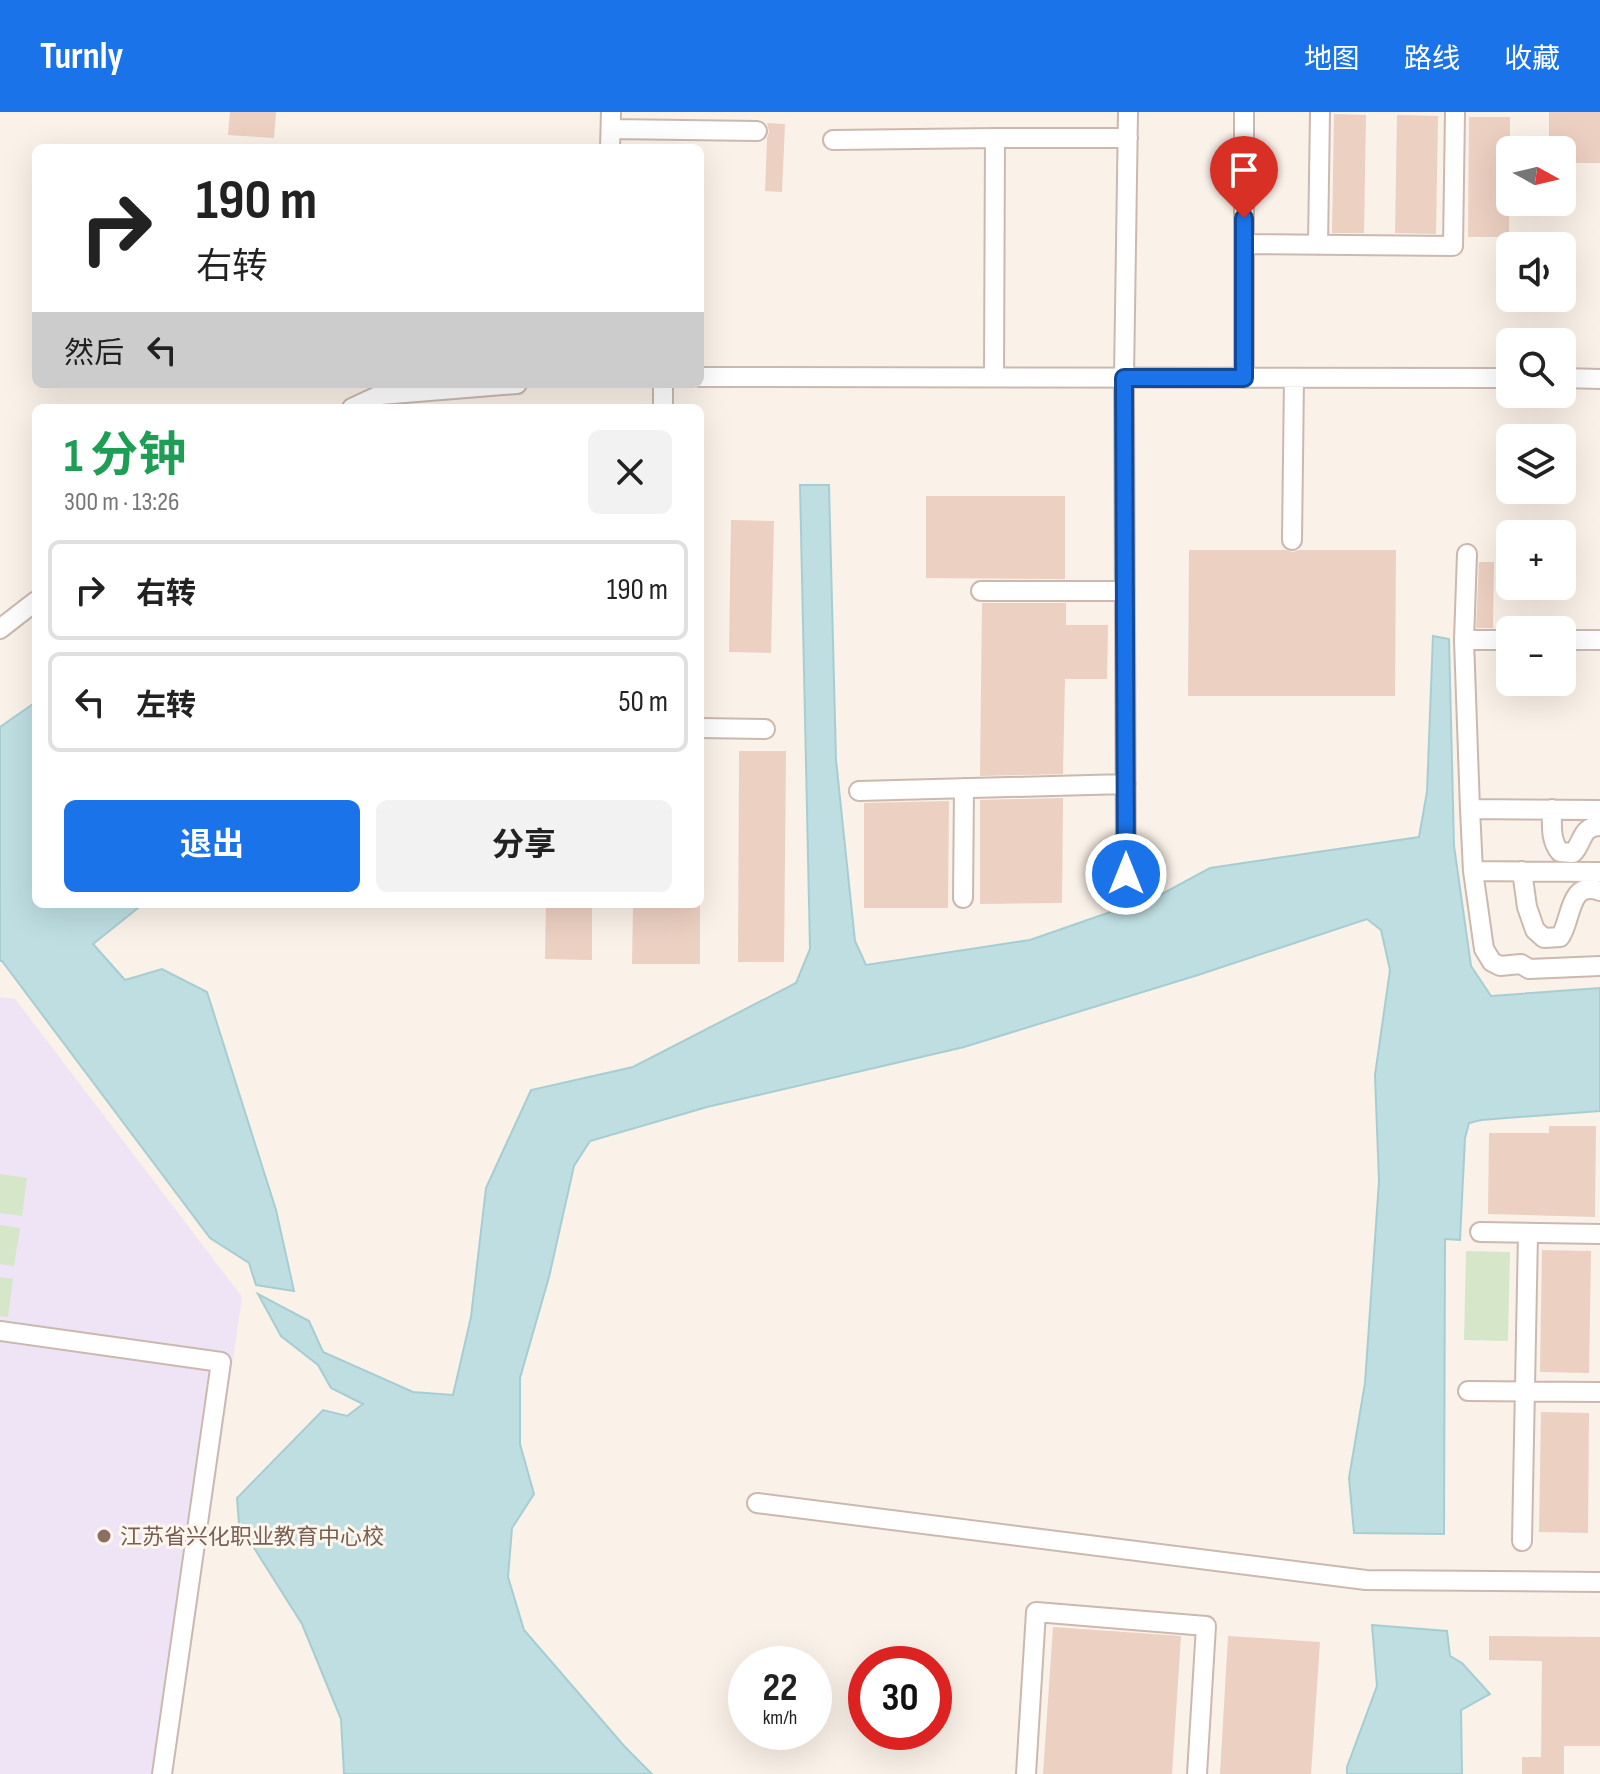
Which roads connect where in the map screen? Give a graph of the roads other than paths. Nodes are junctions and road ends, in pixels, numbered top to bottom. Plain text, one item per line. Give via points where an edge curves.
1 (1128, 112) edge
2 (1244, 112) edge
3 (1320, 112) edge
4 (1455, 112) edge
5 (611, 130) edge
6 (757, 131) dead end
7 (995, 138) junction
8 (1128, 138) junction
9 (833, 140) dead end
10 (1244, 244) junction
11 (1318, 245) junction
12 (704, 377) edge
13 (994, 377) junction
14 (1124, 378) junction
15 (1244, 378) junction
16 (1294, 378) junction
17 (1496, 378) edge
18 (1576, 378) edge
19 (1600, 379) edge
20 (467, 388) edge
21 (361, 404) edge
22 (1292, 540) dead end
23 (1467, 554) dead end
24 (981, 591) dead end
25 (1125, 591) junction
26 (32, 604) edge
27 (0, 629) edge
28 (1464, 640) junction
29 (1496, 640) edge
30 (1576, 640) edge
31 (1600, 640) edge
32 (704, 728) edge
33 (765, 729) dead end
34 (1126, 784) junction
35 (964, 788) junction
36 (859, 791) dead end
37 (1470, 809) junction
38 (1552, 809) junction
39 (1600, 810) edge
40 (1600, 826) edge
41 (1473, 871) junction
42 (1522, 871) junction
43 (1600, 872) edge
44 (1126, 874) dead end
45 (1600, 891) edge
46 (963, 898) dead end
47 (1600, 966) edge
48 (1480, 1232) dead end
49 (1528, 1233) junction
50 (1600, 1234) edge
51 (0, 1331) edge
52 (1468, 1391) dead end
53 (1525, 1391) junction
54 (1600, 1392) edge
55 (757, 1503) dead end
56 (1522, 1541) dead end
57 (1600, 1582) edge
58 (162, 1774) edge
59 (1026, 1774) edge
60 (1197, 1774) edge

1 - 8 street
2 - 10 street
3 - 11 street
4 - 11 street via 1453,246
5 - 6 street
7 - 8 street
7 - 9 street
7 - 13 street
8 - 14 street
10 - 11 street
10 - 15 street
12 - 13 street
13 - 14 street
14 - 15 street
14 - 25 street
15 - 16 street
16 - 17 street
16 - 22 street
18 - 19 street
20 - 21 street via 380,395
23 - 28 street
24 - 25 street
25 - 34 street
26 - 27 street
28 - 29 street
28 - 37 street
30 - 31 street
32 - 33 street
34 - 35 street
34 - 44 street
35 - 36 street
35 - 46 street
37 - 38 street
37 - 41 street
38 - 39 street
38 - 40 street via 1553,837 1560,852 1573,853 1585,831
41 - 42 street
41 - 47 street via 1484,949 1492,962 1529,969
42 - 43 street
42 - 45 street via 1527,907 1535,930 1544,938 1560,937 1575,897 1584,890
48 - 49 street
49 - 50 street
49 - 53 street
51 - 58 street via 221,1362
52 - 53 street
53 - 54 street
53 - 56 street
55 - 57 street via 1366,1580
59 - 60 street via 1036,1612 1206,1626

